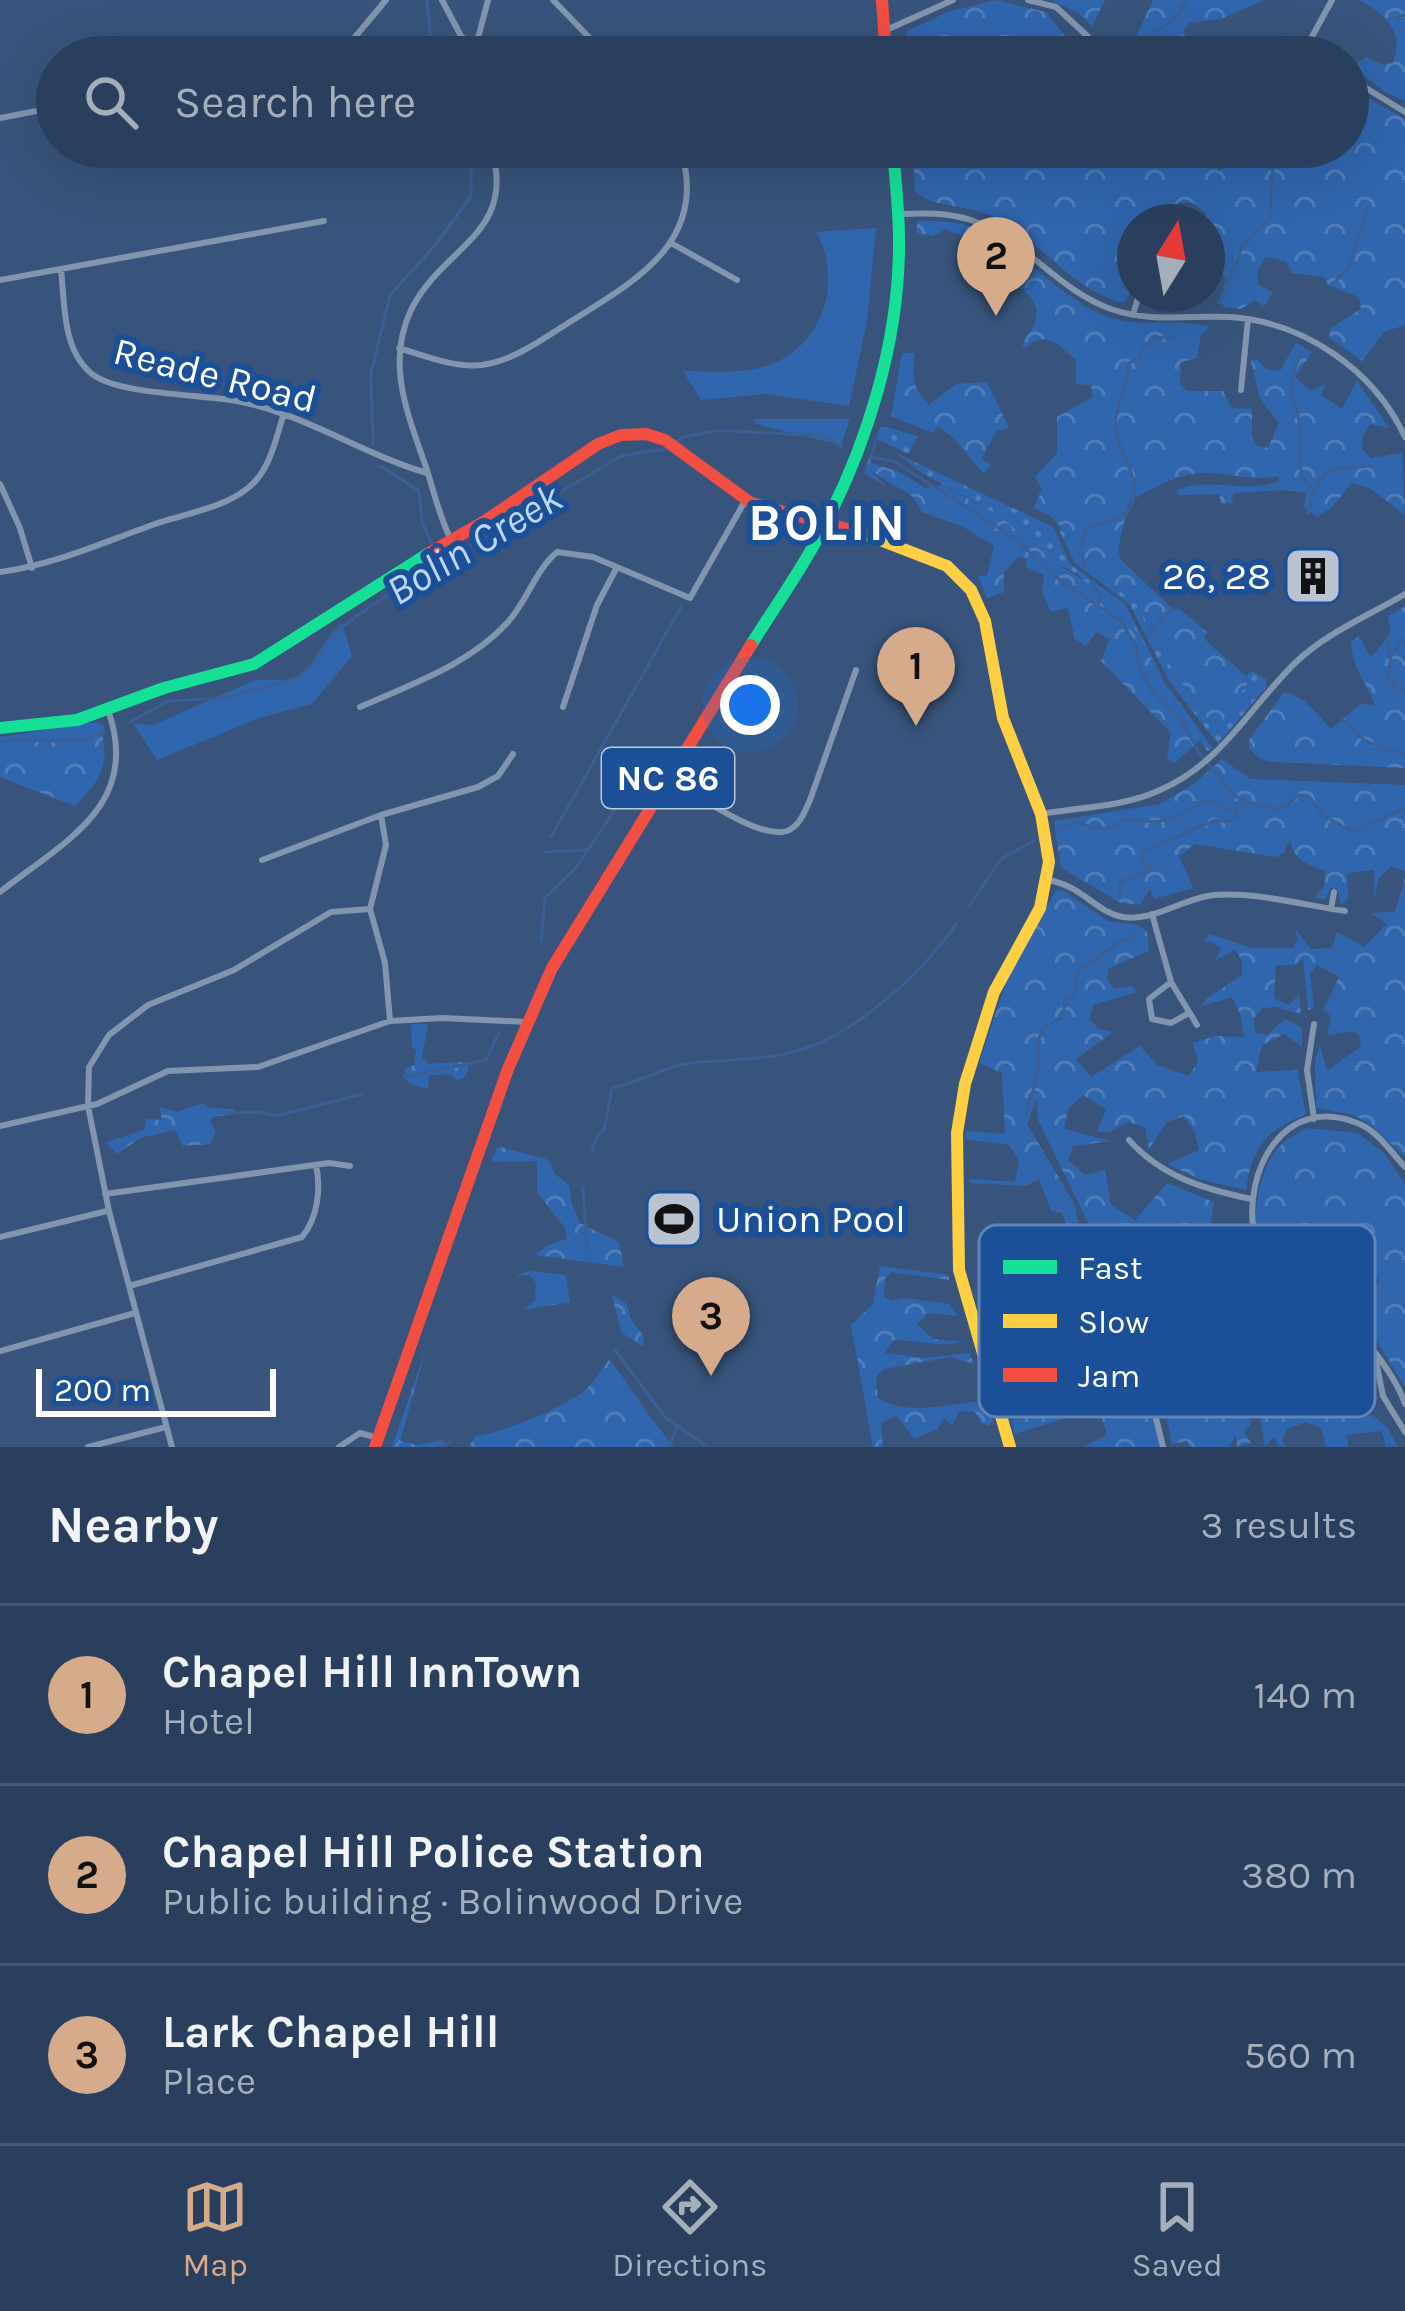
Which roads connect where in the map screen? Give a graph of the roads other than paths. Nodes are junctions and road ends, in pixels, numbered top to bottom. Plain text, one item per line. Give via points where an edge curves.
1 (386, 0) edge
2 (442, 0) edge
3 (488, 0) edge
4 (553, 0) edge
5 (881, 0) edge
6 (953, 0) edge
7 (1028, 0) edge
8 (1332, 0) edge
9 (884, 31) junction
10 (356, 36) edge
11 (461, 36) edge
12 (477, 36) edge
13 (588, 36) edge
14 (884, 36) edge
15 (1087, 36) edge
16 (1312, 36) edge
17 (1369, 90) edge
18 (36, 111) edge
19 (1405, 112) edge
20 (0, 118) edge
21 (496, 168) edge
22 (682, 168) edge
23 (895, 168) edge
24 (898, 214) junction
25 (324, 221) dead end
26 (671, 243) junction
27 (62, 270) junction
28 (0, 280) edge
29 (737, 280) dead end
30 (1134, 312) edge
31 (1133, 315) junction
32 (1248, 319) junction
33 (399, 348) junction
34 (1241, 390) dead end
35 (284, 413) junction
36 (1402, 421) edge
37 (1405, 437) edge
38 (427, 473) junction
39 (0, 484) edge
40 (745, 501) junction
41 (825, 524) junction
42 (451, 540) junction
43 (32, 568) junction
44 (616, 569) junction
45 (0, 572) edge
46 (1405, 594) edge
47 (856, 670) dead end
48 (360, 707) dead end
49 (562, 707) dead end
50 (108, 710) junction
51 (0, 728) edge
52 (513, 754) dead end
53 (668, 779) junction
54 (381, 814) junction
55 (1041, 814) junction
56 (262, 860) dead end
57 (1048, 880) junction
58 (0, 892) edge
59 (1334, 892) dead end
60 (370, 909) junction
61 (1331, 909) junction
62 (1346, 911) dead end
63 (1152, 914) junction
64 (1171, 982) junction
65 (1189, 1013) junction
66 (390, 1021) junction
67 (527, 1022) junction
68 (1314, 1024) dead end
69 (1197, 1025) dead end
70 (88, 1106) junction
71 (1314, 1119) junction
72 (0, 1126) edge
73 (1129, 1140) dead end
74 (316, 1165) junction
75 (350, 1166) dead end
76 (1405, 1167) edge
77 (105, 1194) junction
78 (1251, 1199) junction
79 (109, 1211) junction
80 (1253, 1225) edge
81 (0, 1237) edge
82 (128, 1286) junction
83 (136, 1313) junction
84 (979, 1339) edge
85 (0, 1351) edge
86 (1375, 1358) joint
87 (1405, 1404) edge
88 (1001, 1417) edge
89 (1157, 1417) edge
90 (167, 1427) junction
91 (1405, 1432) edge
92 (376, 1442) edge
93 (88, 1447) edge
94 (172, 1447) edge
95 (338, 1447) edge
96 (1010, 1447) edge
97 (1163, 1447) edge

1 - 10 street
2 - 11 street
3 - 12 street
4 - 13 street
5 - 9 street
6 - 9 street
7 - 15 street via 1056,7
8 - 16 street
9 - 14 street
17 - 19 street
18 - 20 street
21 - 33 street via 493,210 420,295
22 - 26 street via 686,198
23 - 24 street, NC 86
24 - 31 street via 973,220 1065,286
24 - 41 street, NC 86 via 895,295 879,383
25 - 27 street
26 - 29 street
26 - 33 street via 641,277 498,362 458,364
27 - 28 street
27 - 35 street, Reade Road via 67,328 89,372 125,387
30 - 31 street
31 - 32 street
32 - 34 street
32 - 36 street via 1337,356
33 - 38 street via 400,389
35 - 38 street, Reade Road
35 - 43 street via 249,488
36 - 37 street
38 - 42 street
39 - 43 street
40 - 41 street
40 - 42 street via 656,436 621,435
40 - 44 street via 690,598
41 - 53 street, NC 86
41 - 55 street via 914,550 966,582 985,621 1007,733
42 - 50 street via 273,655
43 - 45 street
44 - 48 street via 557,552 485,645
44 - 49 street
46 - 55 street via 1314,646 1210,757 1175,783 1138,799
47 - 53 street via 810,800 788,831 746,823
50 - 51 street
50 - 58 street via 119,755 101,807
52 - 54 street via 478,787
53 - 67 street, NC 86 via 582,915
54 - 56 street
54 - 60 street via 386,845
55 - 57 street
57 - 63 street via 1075,887 1116,915
57 - 84 street via 994,992 957,1132 959,1270
59 - 61 street
60 - 66 street
60 - 70 street via 331,912 234,970 126,1020 97,1048
61 - 62 street
61 - 63 street via 1221,895
63 - 64 street
64 - 65 street
64 - 65 street via 1149,999 1152,1019 1171,1023
65 - 69 street
66 - 67 street
66 - 70 street via 258,1067 168,1071
67 - 92 street, NC 86
68 - 71 street via 1307,1070
70 - 72 street
70 - 77 street
71 - 76 street via 1358,1123
71 - 78 street via 1272,1144
73 - 78 street via 1179,1178
74 - 75 street
74 - 77 street
74 - 82 street via 313,1218 302,1237
77 - 79 street
78 - 80 street
79 - 81 street
79 - 82 street
82 - 83 street
83 - 85 street
83 - 90 street
86 - 87 street
86 - 91 street via 1383,1396
88 - 96 street
89 - 97 street
90 - 93 street
90 - 94 street
92 - 95 street via 360,1433

